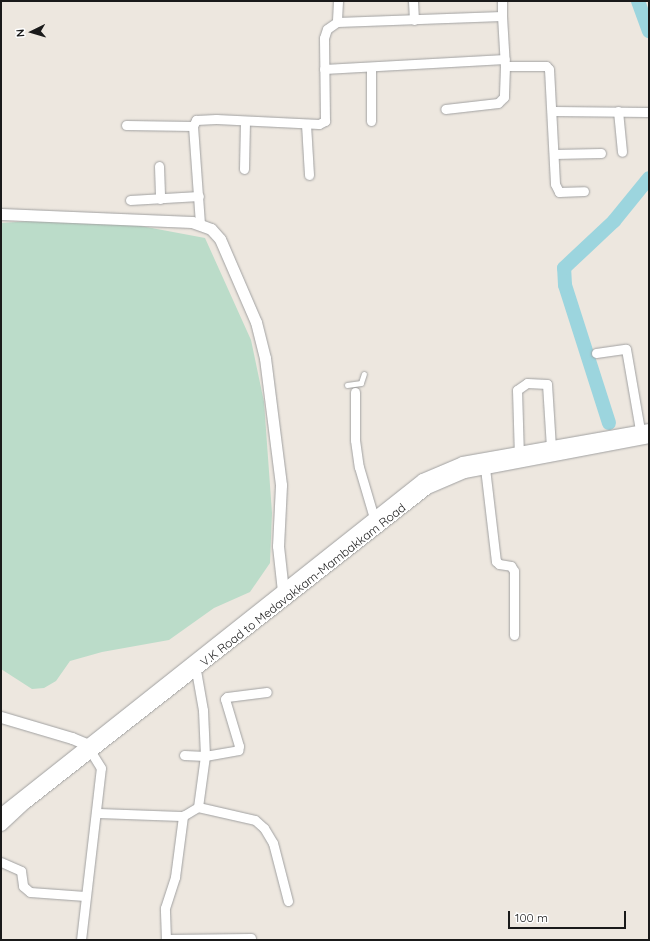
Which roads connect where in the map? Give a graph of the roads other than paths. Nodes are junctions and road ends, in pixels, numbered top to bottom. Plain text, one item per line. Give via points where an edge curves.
1 (338, 1) edge
2 (413, 1) edge
3 (502, 1) edge
4 (502, 16) junction
5 (414, 20) junction
6 (337, 22) junction
7 (505, 63) junction
8 (371, 67) junction
9 (324, 70) junction
10 (445, 109) dead end
11 (553, 111) junction
12 (618, 111) junction
13 (647, 112) dead end
14 (245, 121) junction
15 (372, 121) dead end
16 (306, 124) junction
17 (126, 125) dead end
18 (193, 126) junction
19 (622, 152) dead end
20 (601, 153) dead end
21 (554, 154) junction
22 (159, 166) dead end
23 (244, 169) dead end
24 (308, 175) dead end
25 (584, 191) dead end
26 (198, 196) junction
27 (160, 199) junction
28 (130, 200) dead end
29 (1, 214) edge
30 (200, 223) junction
31 (596, 354) dead end
32 (364, 374) dead end
33 (346, 385) dead end
34 (355, 388) junction
35 (646, 432) edge
36 (552, 447) junction
37 (519, 458) junction
38 (484, 468) junction
39 (374, 518) junction
40 (285, 595) junction
41 (514, 635) dead end
42 (196, 670) junction
43 (267, 692) dead end
44 (1, 717) edge
45 (89, 748) junction
46 (184, 755) dead end
47 (206, 756) junction
48 (198, 807) junction
49 (1, 813) edge
50 (96, 813) junction
51 (183, 816) junction
52 (1, 826) edge
53 (1, 862) edge
54 (85, 896) junction
55 (288, 901) dead end
56 (251, 938) dead end
57 (81, 940) edge
58 (166, 940) edge

1 - 6 street
2 - 5 street
3 - 4 street
4 - 5 street
4 - 7 street
5 - 6 street
6 - 9 street via 327,29 324,38
7 - 8 street
7 - 10 street via 504,97 498,103
7 - 11 street via 549,68
8 - 9 street
8 - 15 street
9 - 16 street via 325,121 319,124
11 - 12 street
11 - 21 street
12 - 13 street
12 - 19 street
14 - 16 street
14 - 18 street via 196,120
14 - 23 street
16 - 24 street
17 - 18 street
18 - 26 street
20 - 21 street
21 - 25 street via 557,191
22 - 27 street
26 - 27 street
26 - 30 street
27 - 28 street
29 - 30 street
30 - 40 street via 211,229 224,247 256,322 265,358 281,485 278,546
31 - 35 street via 626,349
32 - 34 lane via 361,383
33 - 34 lane
34 - 39 street via 359,467
35 - 36 street, V.K Road to Medavakkam-Mambakkam Road
35 - 37 street, V.K Road to Medavakkam-Mambakkam Road
36 - 37 street, V.K Road to Medavakkam-Mambakkam Road
36 - 37 street via 547,384 527,383 517,390
37 - 38 street, V.K Road to Medavakkam-Mambakkam Road
37 - 39 street, V.K Road to Medavakkam-Mambakkam Road via 462,462 440,470 422,480
38 - 40 street, V.K Road to Medavakkam-Mambakkam Road via 452,475 427,488
38 - 41 street via 496,561 511,566 514,571
39 - 40 street, V.K Road to Medavakkam-Mambakkam Road
40 - 42 street, V.K Road to Medavakkam-Mambakkam Road
40 - 45 street, V.K Road to Medavakkam-Mambakkam Road
42 - 45 street, V.K Road to Medavakkam-Mambakkam Road
42 - 47 street
43 - 47 street via 226,698 225,706 239,746 234,751
44 - 45 street via 40,727
45 - 49 street, V.K Road to Medavakkam-Mambakkam Road
45 - 50 street via 101,768
45 - 52 street, V.K Road to Medavakkam-Mambakkam Road
46 - 47 street
47 - 48 street
48 - 51 street
48 - 55 street via 255,820 264,828 273,843
50 - 51 street
50 - 54 street
51 - 58 street via 175,877 164,908
53 - 54 street via 21,871 24,886 30,892
54 - 57 street
56 - 58 street

